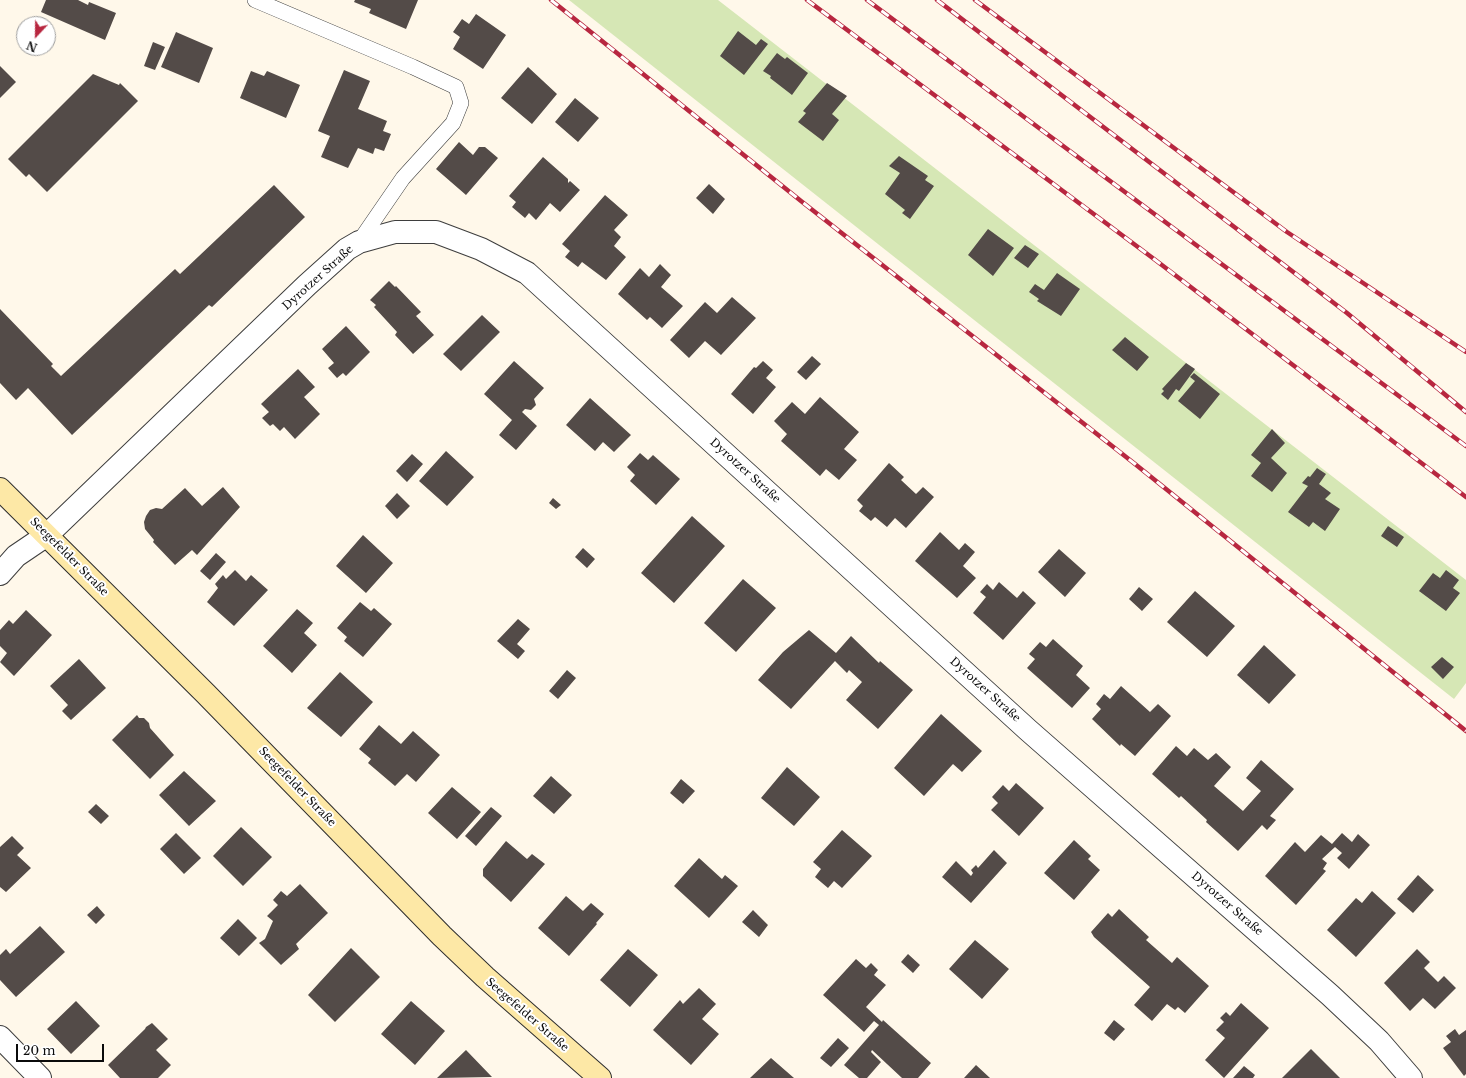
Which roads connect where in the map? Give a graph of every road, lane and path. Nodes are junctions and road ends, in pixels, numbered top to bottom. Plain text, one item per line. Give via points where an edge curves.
1 (255, 0) edge
2 (359, 242) junction
3 (0, 489) edge
4 (47, 535) junction
5 (0, 574) edge
6 (0, 1037) edge
7 (40, 1078) edge
8 (600, 1078) edge
9 (1411, 1078) edge

1 - 2 lane via 456,87 461,103 453,123 403,178
2 - 4 street, Dyrotzer Straße via 347,249 307,285
2 - 9 street, Dyrotzer Straße via 395,232 436,232 481,249 527,273 1028,730 1330,995 1379,1041
3 - 4 street, Seegefelder Straße
4 - 5 street, Dyrotzer Straße via 16,556
4 - 8 street, Seegefelder Straße via 442,936
6 - 7 street

